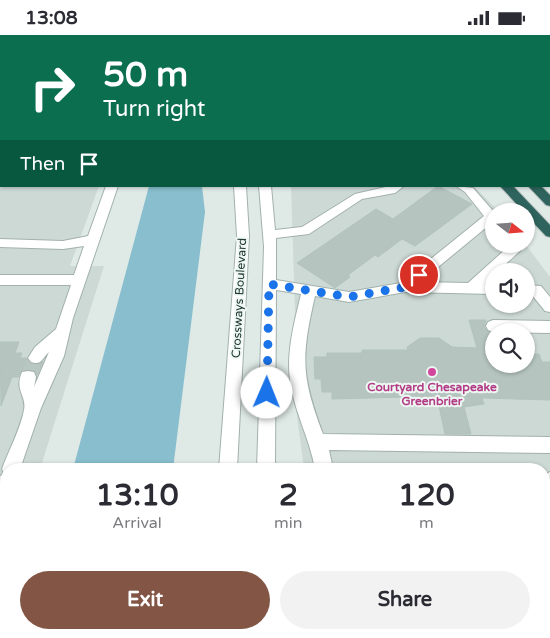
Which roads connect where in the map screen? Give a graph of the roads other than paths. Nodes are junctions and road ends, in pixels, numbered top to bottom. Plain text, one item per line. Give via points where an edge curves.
1 (112, 187) edge
2 (240, 187) edge
3 (265, 187) edge
4 (397, 187) edge
5 (464, 187) edge
6 (507, 187) edge
7 (535, 187) edge
8 (550, 202) edge
9 (485, 209) edge
10 (485, 224) edge
11 (550, 233) edge
12 (95, 234) junction
13 (270, 235) junction
14 (0, 243) edge
15 (510, 253) edge
16 (0, 280) edge
17 (79, 280) junction
18 (269, 284) junction
19 (405, 287) junction
20 (471, 289) junction
21 (485, 289) edge
22 (535, 290) edge
23 (309, 292) junction
24 (550, 307) edge
25 (535, 327) edge
26 (550, 327) edge
27 (63, 331) junction
28 (36, 358) tunnel mouth
29 (28, 377) tunnel mouth
30 (33, 408) junction
31 (317, 442) junction
32 (550, 445) edge
33 (13, 463) edge
34 (228, 463) edge
35 (266, 463) edge
36 (322, 463) edge

1 - 12 street
2 - 34 street, Crossways Boulevard via 243,236
3 - 13 street
4 - 13 street via 391,191 358,196 305,231
5 - 9 street
6 - 11 highway
7 - 8 highway
10 - 19 street
12 - 14 street via 90,241 82,243
12 - 17 street
13 - 18 street
15 - 20 street
16 - 17 street
17 - 27 street
18 - 23 street
18 - 35 street
19 - 20 street
19 - 23 street via 349,297
20 - 21 street
22 - 24 street
23 - 31 street via 298,346 299,386
25 - 26 street
27 - 28 street
27 - 30 street via 48,378
29 - 30 street via 26,386
30 - 33 street
31 - 32 street
31 - 36 street

